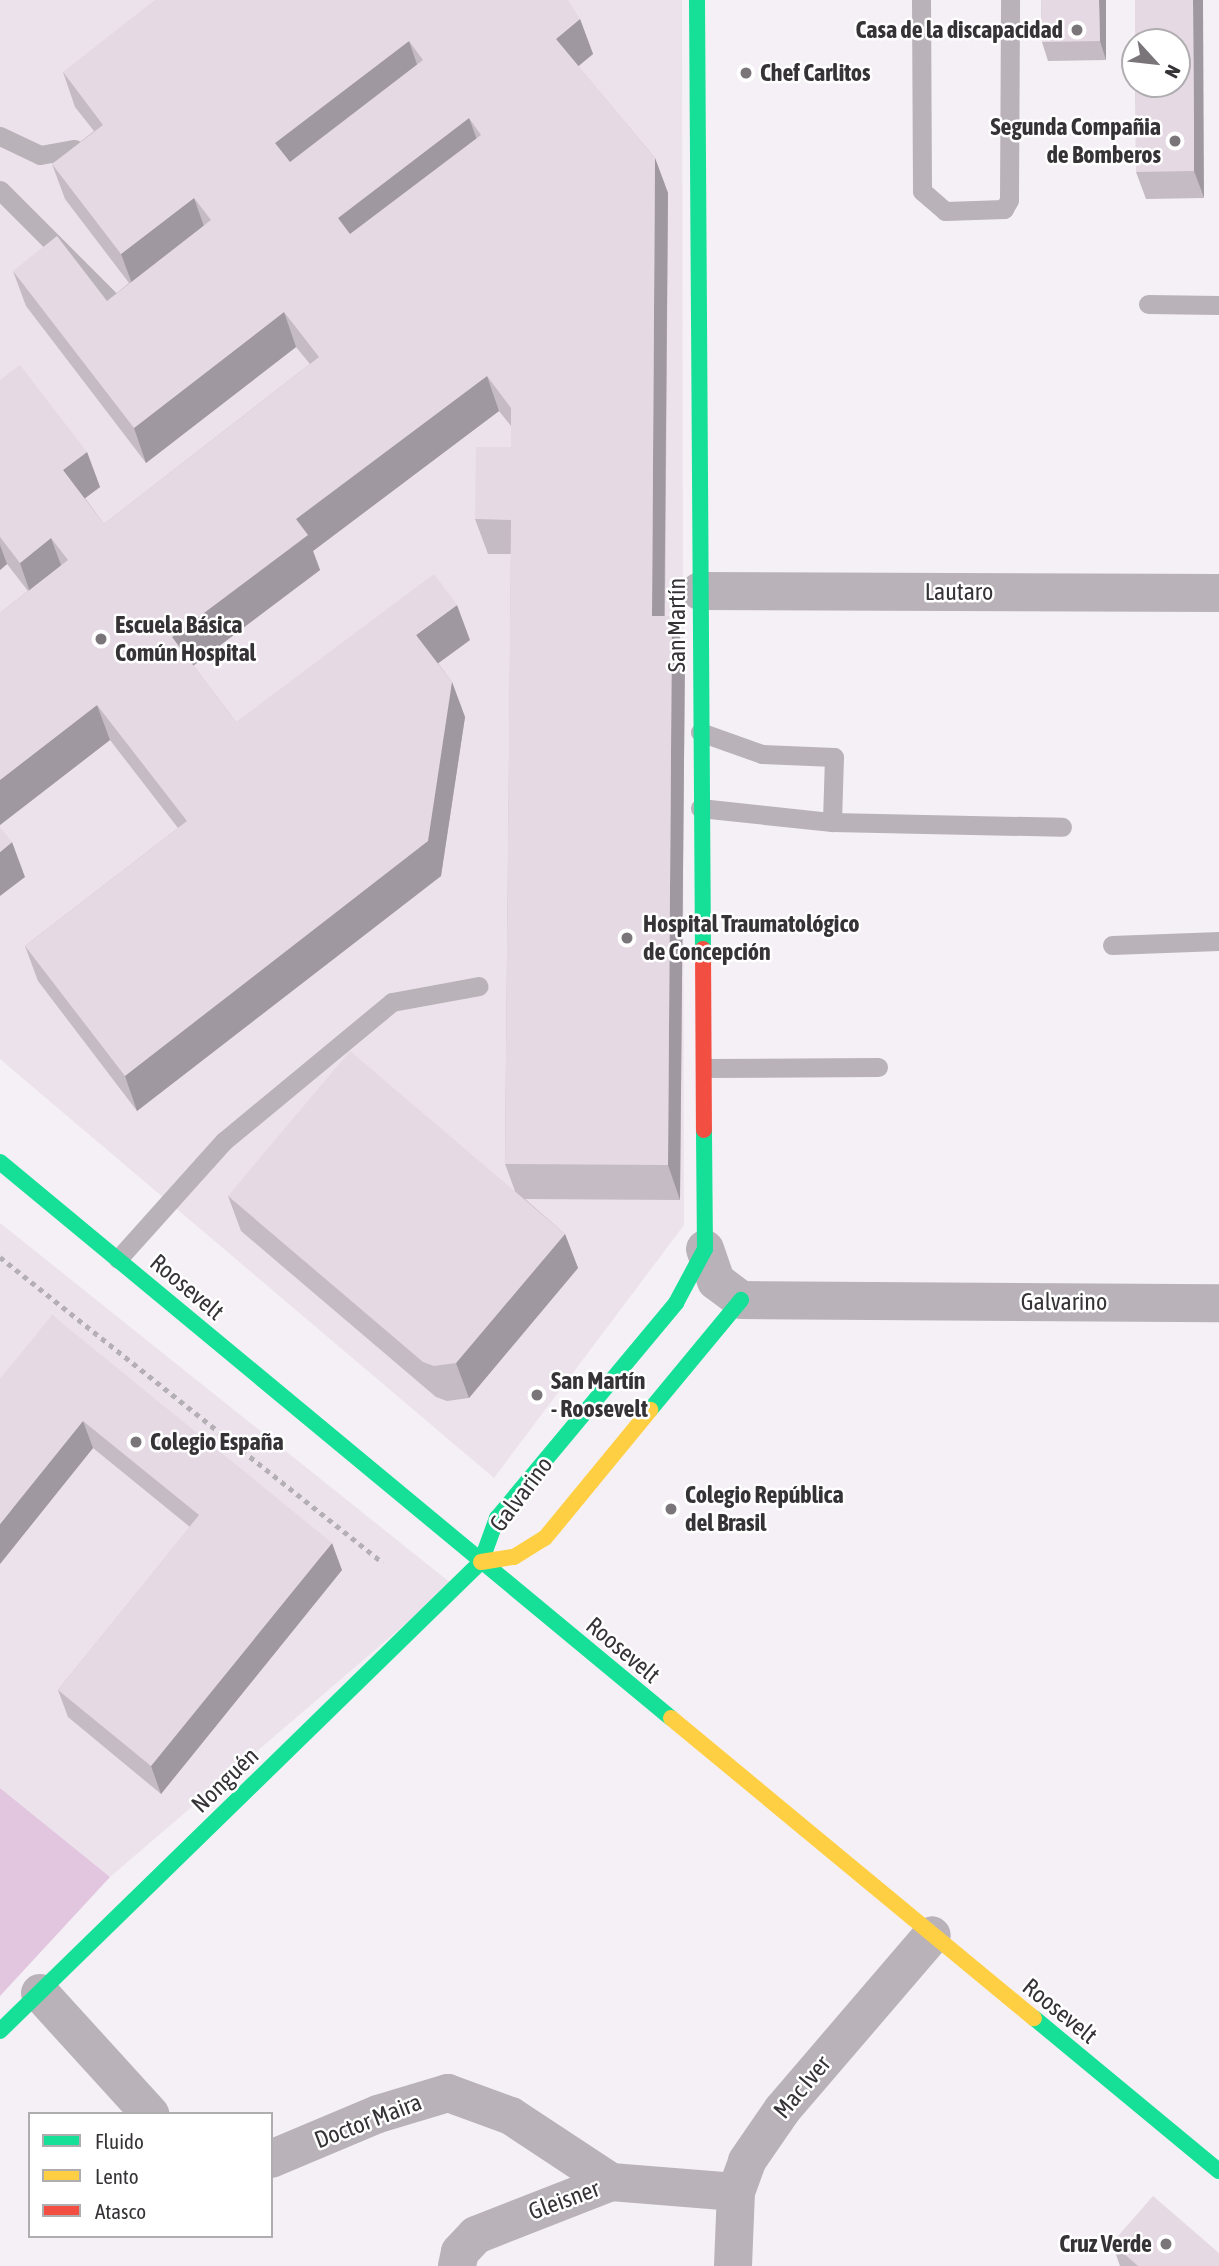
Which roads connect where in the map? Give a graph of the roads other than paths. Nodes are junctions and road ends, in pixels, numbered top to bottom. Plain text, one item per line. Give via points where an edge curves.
1 (697, 0) edge
2 (921, 0) edge
3 (1010, 0) edge
4 (0, 136) edge
5 (74, 149) edge
6 (0, 190) edge
7 (1148, 304) dead end
8 (1219, 305) edge
9 (117, 307) edge
10 (700, 591) junction
11 (1219, 593) edge
12 (700, 732) junction
13 (701, 808) junction
14 (832, 822) junction
15 (1062, 827) dead end
16 (1219, 941) edge
17 (1112, 945) dead end
18 (479, 986) dead end
19 (878, 1067) dead end
20 (705, 1069) junction
21 (0, 1162) edge
22 (705, 1249) junction
23 (118, 1259) junction
24 (741, 1300) junction
25 (1219, 1303) edge
26 (481, 1562) junction
27 (932, 1935) junction
28 (40, 1993) junction
29 (0, 2031) edge
30 (148, 2112) edge
31 (273, 2158) edge
32 (1219, 2171) edge
33 (611, 2182) junction
34 (736, 2192) junction
35 (457, 2266) edge
36 (733, 2266) edge

1 - 10 main road, San Martín
2 - 3 lane via 922,191 945,211 1004,209 1009,200
4 - 5 lane via 40,155
6 - 9 lane
7 - 8 lane
10 - 11 street, Lautaro
10 - 12 main road, San Martín
12 - 13 main road, San Martín
12 - 14 lane via 762,754 834,758
13 - 14 lane
13 - 20 main road, San Martín
14 - 15 lane
16 - 17 lane
18 - 23 lane via 392,1002 224,1141
19 - 20 lane
20 - 22 main road, San Martín
21 - 23 main road, Roosevelt
22 - 24 street via 716,1281
22 - 26 main road, Galvarino via 676,1303 497,1518
23 - 26 main road, Roosevelt
24 - 25 street, Galvarino
24 - 26 main road, Galvarino via 545,1538 514,1557
26 - 27 main road, Roosevelt
26 - 28 main road, Nonguén
27 - 32 main road, Roosevelt
27 - 34 street, Mac Iver via 766,2130 747,2161
28 - 29 main road, Nonguén
28 - 30 street
31 - 33 street, Doctor Maira via 378,2114 448,2093 510,2116
33 - 34 street, Gleisner
33 - 35 street, Gleisner via 476,2235 460,2252
34 - 36 street, Mac Iver

